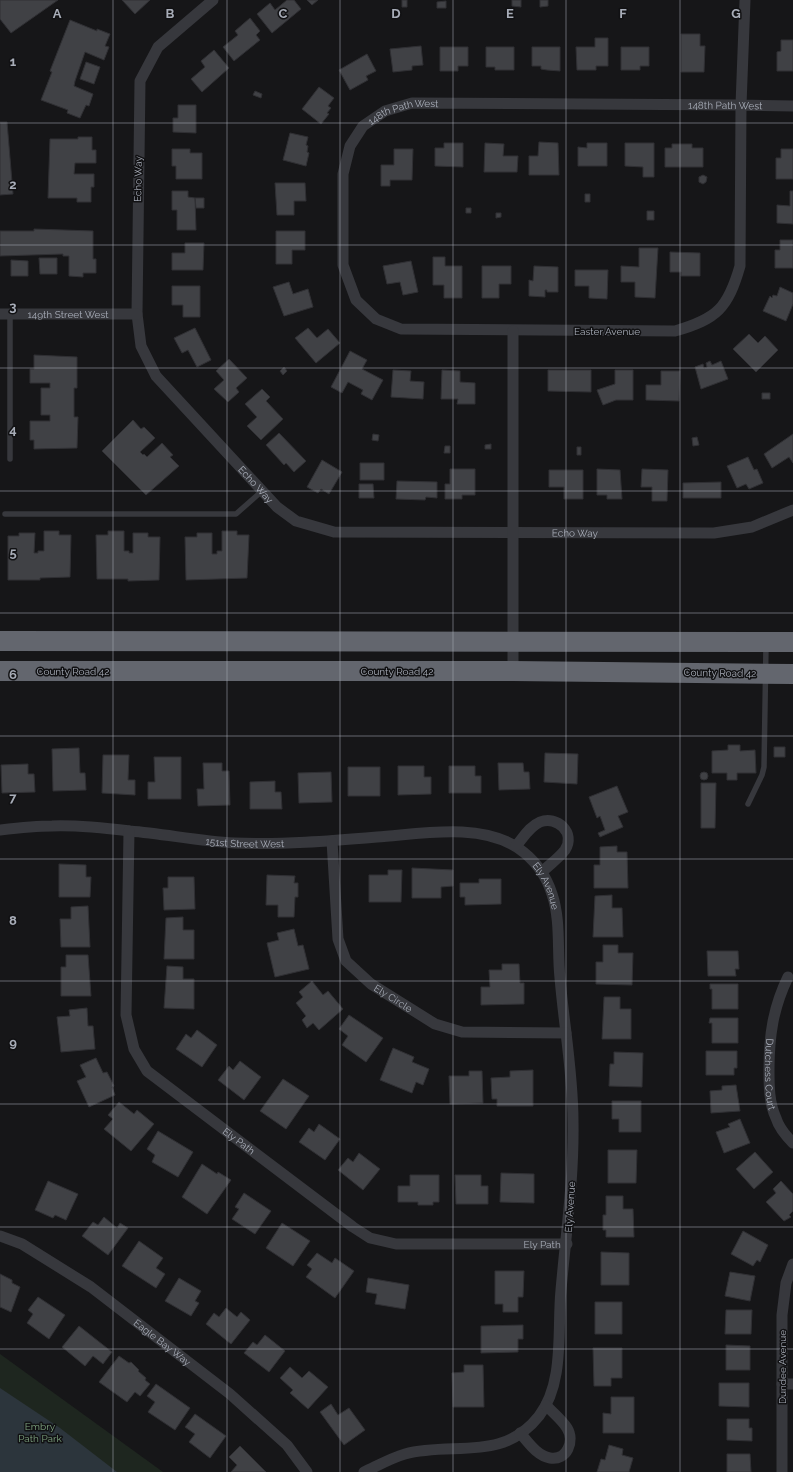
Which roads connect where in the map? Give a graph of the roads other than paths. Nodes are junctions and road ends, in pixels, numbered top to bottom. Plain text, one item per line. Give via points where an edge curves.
1 (214, 0) edge
2 (745, 0) edge
3 (741, 105) junction
4 (793, 106) edge
5 (5, 314) edge
6 (136, 314) junction
7 (513, 331) junction
8 (10, 460) dead end
9 (262, 491) junction
10 (793, 510) edge
11 (5, 514) dead end
12 (513, 533) junction
13 (513, 641) junction
14 (0, 642) edge
15 (766, 642) junction
16 (793, 642) edge
17 (0, 671) edge
18 (513, 671) junction
19 (765, 674) junction
20 (793, 674) edge
21 (748, 804) dead end
22 (0, 830) edge
23 (129, 830) junction
24 (490, 835) joint
25 (332, 841) junction
26 (516, 846) junction
27 (542, 872) junction
28 (788, 978) dead end
29 (566, 1033) junction
30 (793, 1143) edge
31 (0, 1236) edge
32 (567, 1244) junction
33 (793, 1264) edge
34 (787, 1384) edge
35 (546, 1405) junction
36 (520, 1433) junction
37 (307, 1472) edge
38 (364, 1472) edge
39 (782, 1472) edge

1 - 6 street, Echo Way via 158,47 140,81
2 - 3 street, Easter Avenue
3 - 4 street, 148th Path West
3 - 7 street, Easter Avenue via 740,266 733,290 720,309 700,324 675,331
3 - 7 street, 148th Path West via 412,103 385,110 363,126 350,146 342,174 342,265 356,300 376,319 402,329
5 - 6 street, 149th Street West
5 - 8 lane
6 - 9 street, Echo Way via 140,346 156,376
7 - 12 street
9 - 11 lane via 236,514
9 - 12 street, Echo Way via 296,521 334,532
10 - 12 street, Echo Way via 752,527 714,533
12 - 13 street
13 - 14 highway
13 - 15 highway
13 - 18 street
15 - 16 highway
15 - 19 lane
17 - 18 highway, County Road 42
18 - 19 highway, County Road 42
19 - 20 highway, County Road 42
19 - 21 lane via 764,767
22 - 23 street, 151st Street West via 53,826
23 - 25 street, 151st Street West via 234,843
23 - 32 street, Ely Path via 126,1016 134,1049 147,1071 370,1238 396,1244
24 - 25 street, 151st Street West via 441,832
24 - 26 street, Ely Avenue
25 - 29 street, Ely Circle via 338,939 346,961 371,984 434,1024 462,1032
26 - 27 street, Ely Avenue
26 - 27 street via 538,822 556,821 563,826 568,843
27 - 29 street, Ely Avenue via 552,892 557,913 558,962
28 - 30 street, Dutchess Court via 771,1026 770,1088 771,1105 776,1120
29 - 32 street, Ely Avenue via 573,1124
31 - 37 street, Eagle Bay Way via 22,1244 91,1287 230,1394 286,1445
32 - 35 street, Ely Avenue via 558,1323 558,1350 553,1385
33 - 34 street, Dundee Avenue via 783,1300
34 - 39 street, Dundee Avenue
35 - 36 street, Ely Avenue via 536,1420
35 - 36 street via 568,1429 571,1440 568,1451 561,1457 550,1458 538,1453
36 - 38 street, Ely Avenue via 498,1444 473,1449 431,1450 406,1454

